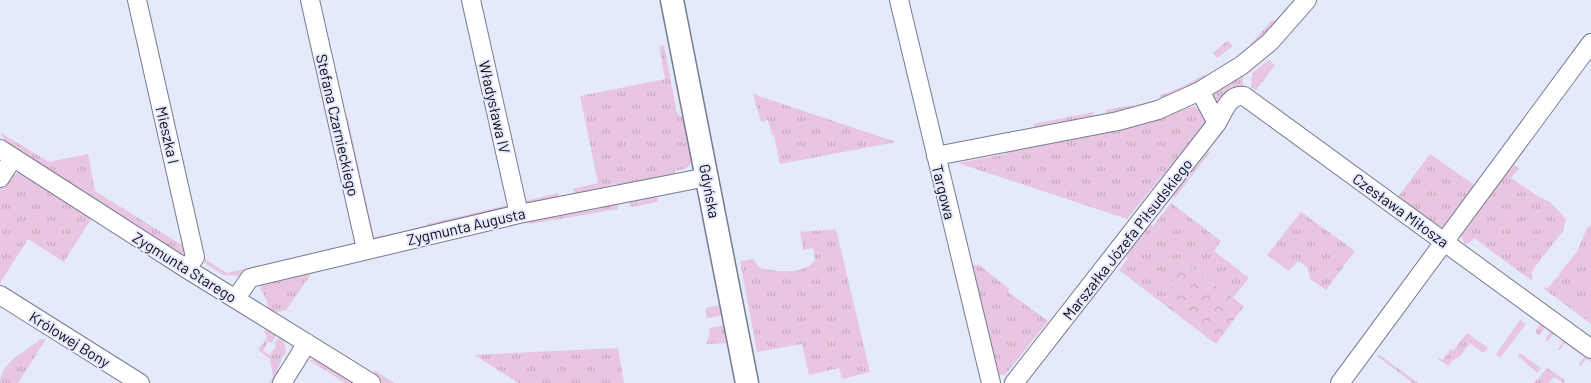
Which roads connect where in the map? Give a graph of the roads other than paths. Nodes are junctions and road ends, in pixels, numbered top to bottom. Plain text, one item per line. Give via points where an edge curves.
1 (137, 0) edge
2 (310, 0) edge
3 (471, 0) edge
4 (672, 0) edge
5 (899, 0) edge
6 (1307, 0) edge
7 (1591, 43) edge
8 (1200, 91) junction
9 (1217, 123) junction
10 (6, 154) edge
11 (936, 156) junction
12 (707, 177) junction
13 (0, 178) edge
14 (519, 214) junction
15 (1444, 242) junction
16 (366, 249) junction
17 (187, 269) junction
18 (0, 294) edge
19 (236, 298) junction
20 (307, 342) junction
21 (1591, 349) edge
22 (1024, 380) edge
23 (140, 383) edge
24 (282, 383) edge
25 (371, 383) edge
26 (747, 383) edge
27 (991, 383) edge
28 (1340, 383) edge

1 - 17 street, Mieszka I via 196,256
2 - 16 street, Stefana Czarnieckiego
3 - 14 street, Władysława IV
4 - 12 street, Gdyńska
5 - 11 street, Targowa
6 - 8 street via 1270,42 1242,65
7 - 15 street
8 - 9 street
8 - 11 street via 1158,110 1118,121
9 - 15 street, Czesława Miłosza via 1231,99 1244,96
9 - 22 street, Marszałka Józefa Piłsudskiego
10 - 13 street
10 - 17 street, Zygmunta Starego
11 - 27 street, Targowa
12 - 14 street, Zygmunta Augusta
12 - 26 street, Gdyńska
14 - 16 street, Zygmunta Augusta
15 - 21 street, Czesława Miłosza
15 - 28 street
16 - 19 street, Zygmunta Augusta via 250,278
17 - 19 street, Zygmunta Starego
18 - 23 street, Królowej Bony
19 - 20 street, Zygmunta Starego
20 - 24 street
20 - 25 street, Zygmunta Starego

